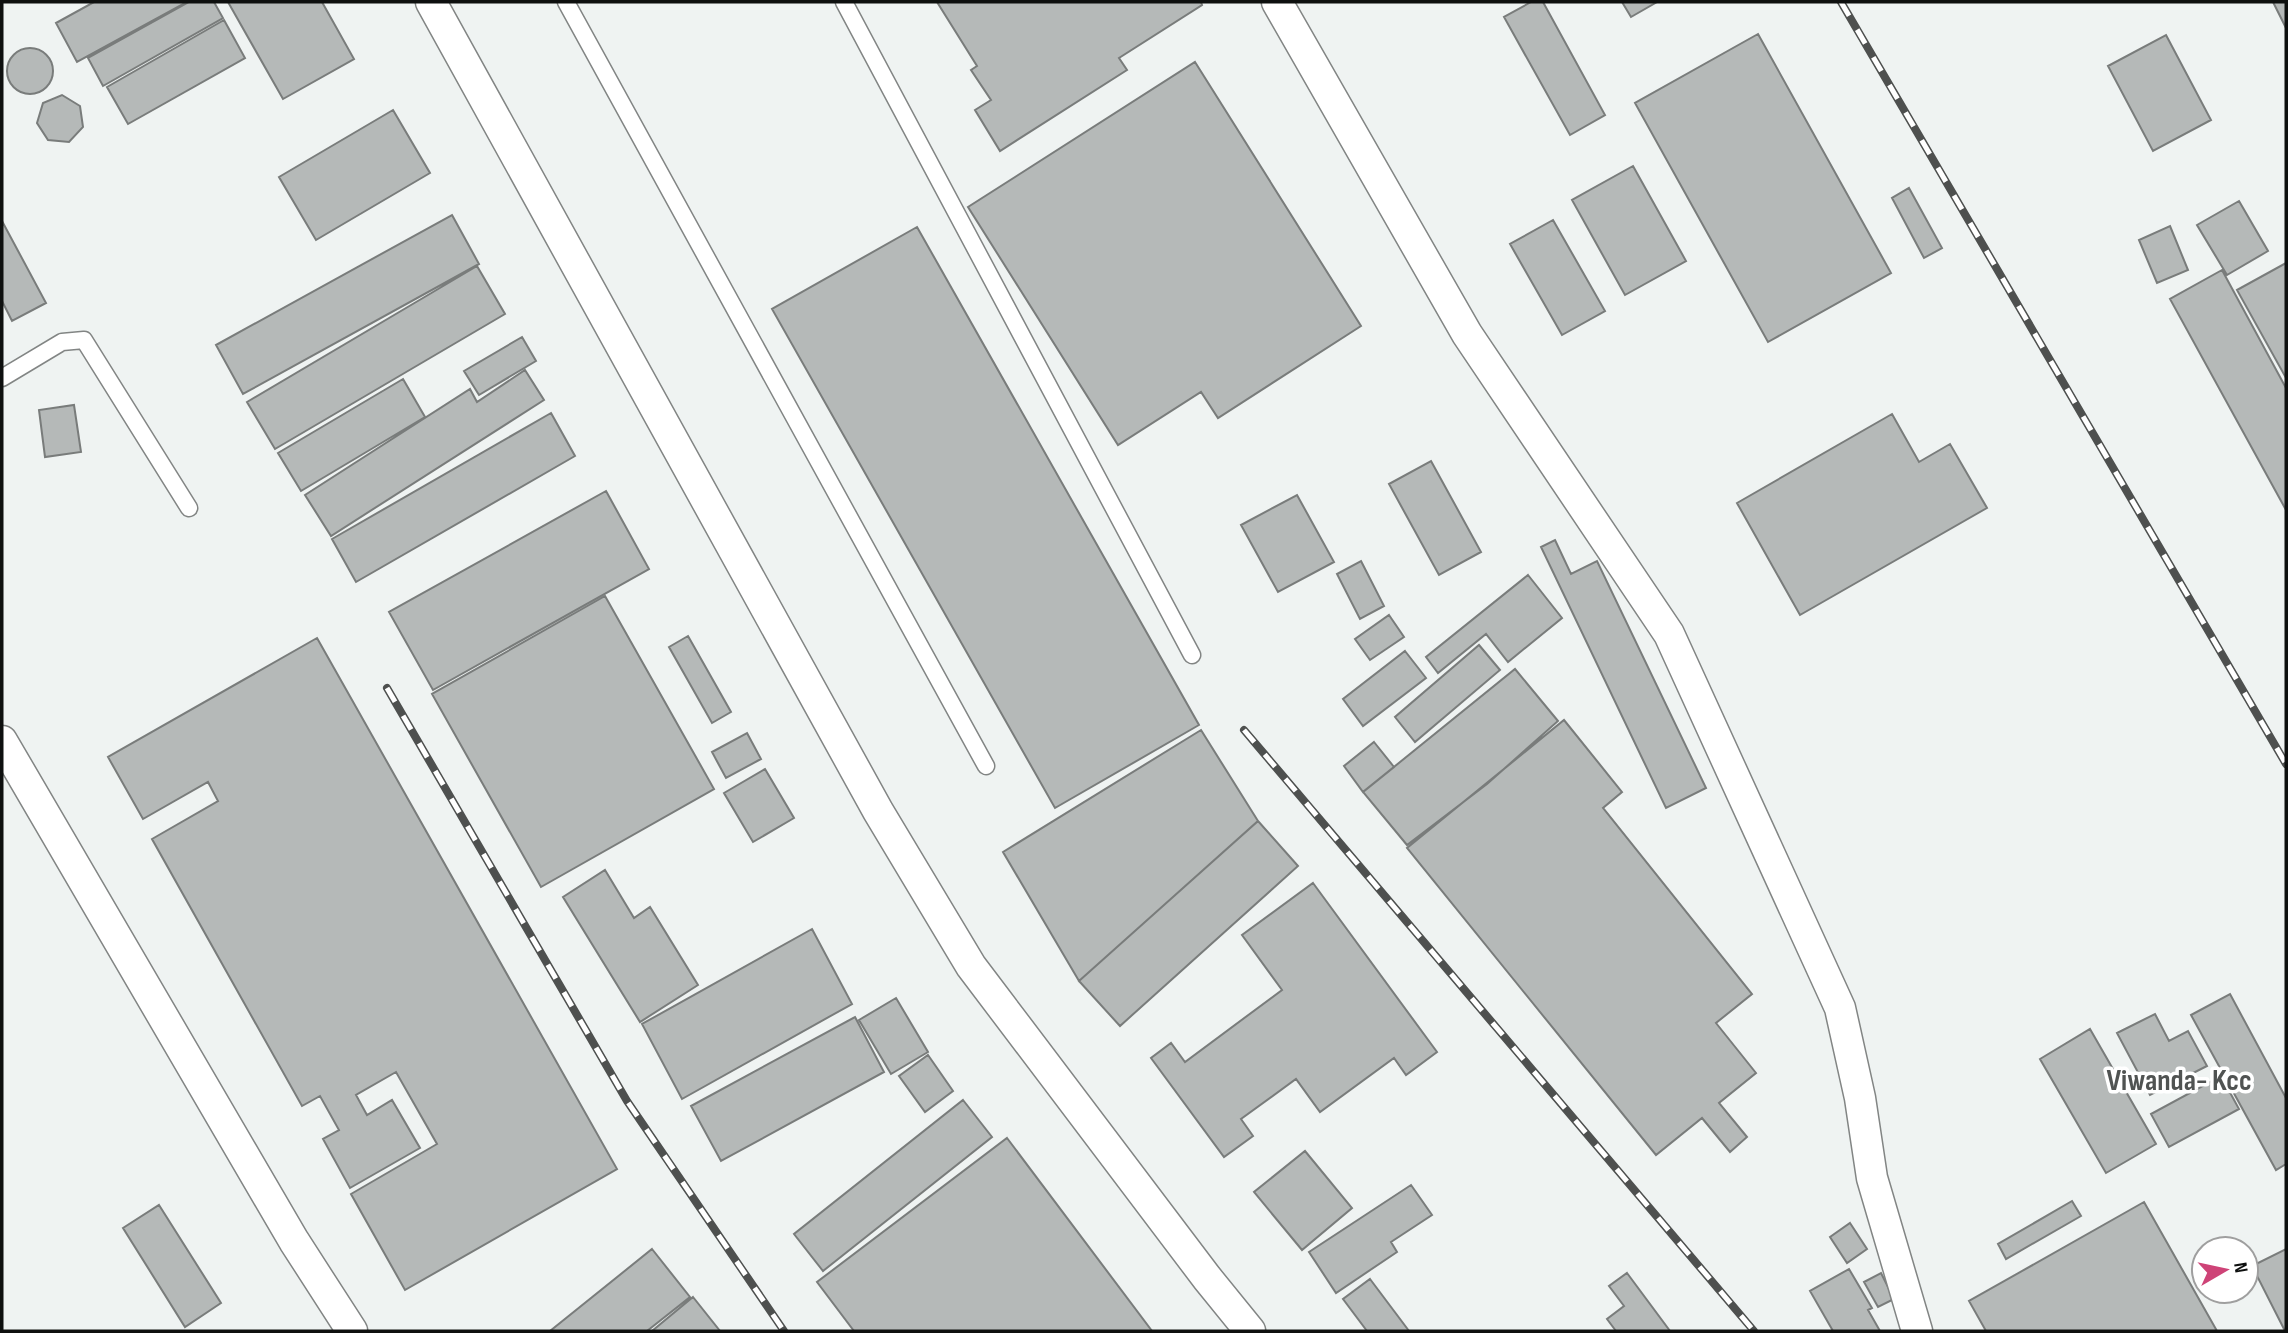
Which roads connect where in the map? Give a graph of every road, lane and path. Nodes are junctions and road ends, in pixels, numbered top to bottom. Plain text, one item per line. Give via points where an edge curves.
1 (431, 2) edge
2 (566, 2) edge
3 (844, 2) edge
4 (1277, 2) edge
5 (2, 378) edge
6 (189, 508) dead end
7 (1192, 655) dead end
8 (2, 741) edge
9 (986, 766) dead end
10 (352, 1331) edge
11 (1250, 1331) edge
12 (1917, 1331) edge

1 - 11 street via 878,811 971,966
2 - 9 lane
3 - 7 lane
4 - 12 street via 1468,334 1669,634 1840,1008 1872,1178
5 - 6 lane via 62,342 84,340
8 - 10 street via 293,1241

